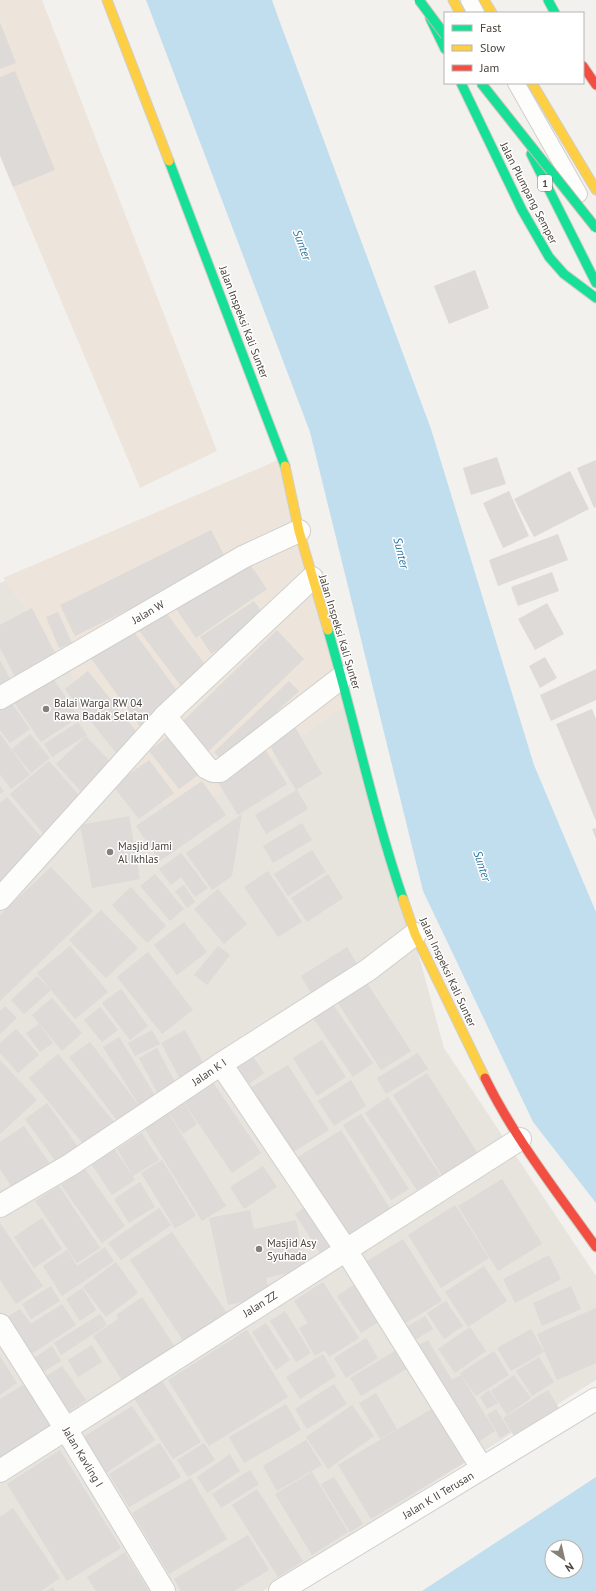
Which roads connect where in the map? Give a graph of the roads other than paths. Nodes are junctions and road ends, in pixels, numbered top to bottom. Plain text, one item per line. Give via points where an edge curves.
1 (107, 0) edge
2 (420, 0) edge
3 (453, 0) edge
4 (469, 0) edge
5 (484, 0) edge
6 (549, 1) edge
7 (459, 12) edge
8 (475, 12) edge
9 (491, 12) edge
10 (554, 12) edge
11 (444, 34) edge
12 (444, 47) edge
13 (584, 67) edge
14 (461, 84) edge
15 (482, 84) edge
16 (517, 84) edge
17 (533, 84) edge
18 (596, 85) edge
19 (498, 90) dead end
20 (596, 190) edge
21 (596, 224) edge
22 (596, 228) edge
23 (596, 283) edge
24 (596, 298) edge
25 (299, 531) junction
26 (312, 578) junction
27 (342, 677) junction
28 (0, 698) edge
29 (165, 716) junction
30 (0, 899) edge
31 (415, 934) junction
32 (221, 1064) junction
33 (520, 1139) junction
34 (0, 1206) edge
35 (596, 1247) edge
36 (346, 1250) junction
37 (0, 1325) edge
38 (596, 1399) edge
39 (66, 1429) junction
40 (482, 1468) junction
41 (0, 1471) edge
42 (164, 1591) edge
43 (280, 1591) edge

1 - 25 main road, Jalan Inspeksi Kali Sunter via 283,458
2 - 11 main road, bridge
2 - 12 main road
3 - 7 main road
4 - 8 lane
5 - 9 main road
6 - 10 main road
13 - 18 main road
14 - 24 main road, Jalan Plumpang Semper via 522,210 549,257 564,274
15 - 22 main road, bridge
16 - 21 lane
17 - 20 main road
19 - 23 main road, 1
25 - 26 main road, Jalan Inspeksi Kali Sunter
25 - 28 street, Jalan W via 243,557
26 - 27 main road, Jalan Inspeksi Kali Sunter
26 - 29 street
27 - 29 street via 220,771 207,768
27 - 31 main road, Jalan Inspeksi Kali Sunter via 385,846
29 - 30 street
31 - 32 street, Jalan K I via 368,970
31 - 33 main road, Jalan Inspeksi Kali Sunter via 495,1098
32 - 34 street, Jalan K I via 70,1165
32 - 36 street
33 - 35 main road, Jalan Inspeksi Kali Sunter
33 - 36 street, Jalan ZZ
36 - 39 street, Jalan ZZ
36 - 40 street
37 - 39 street, Jalan Kavling I
38 - 40 street, Jalan K II Terusan
39 - 41 street, Jalan ZZ
39 - 42 street, Jalan Kavling I
40 - 43 street, Jalan K II Terusan

